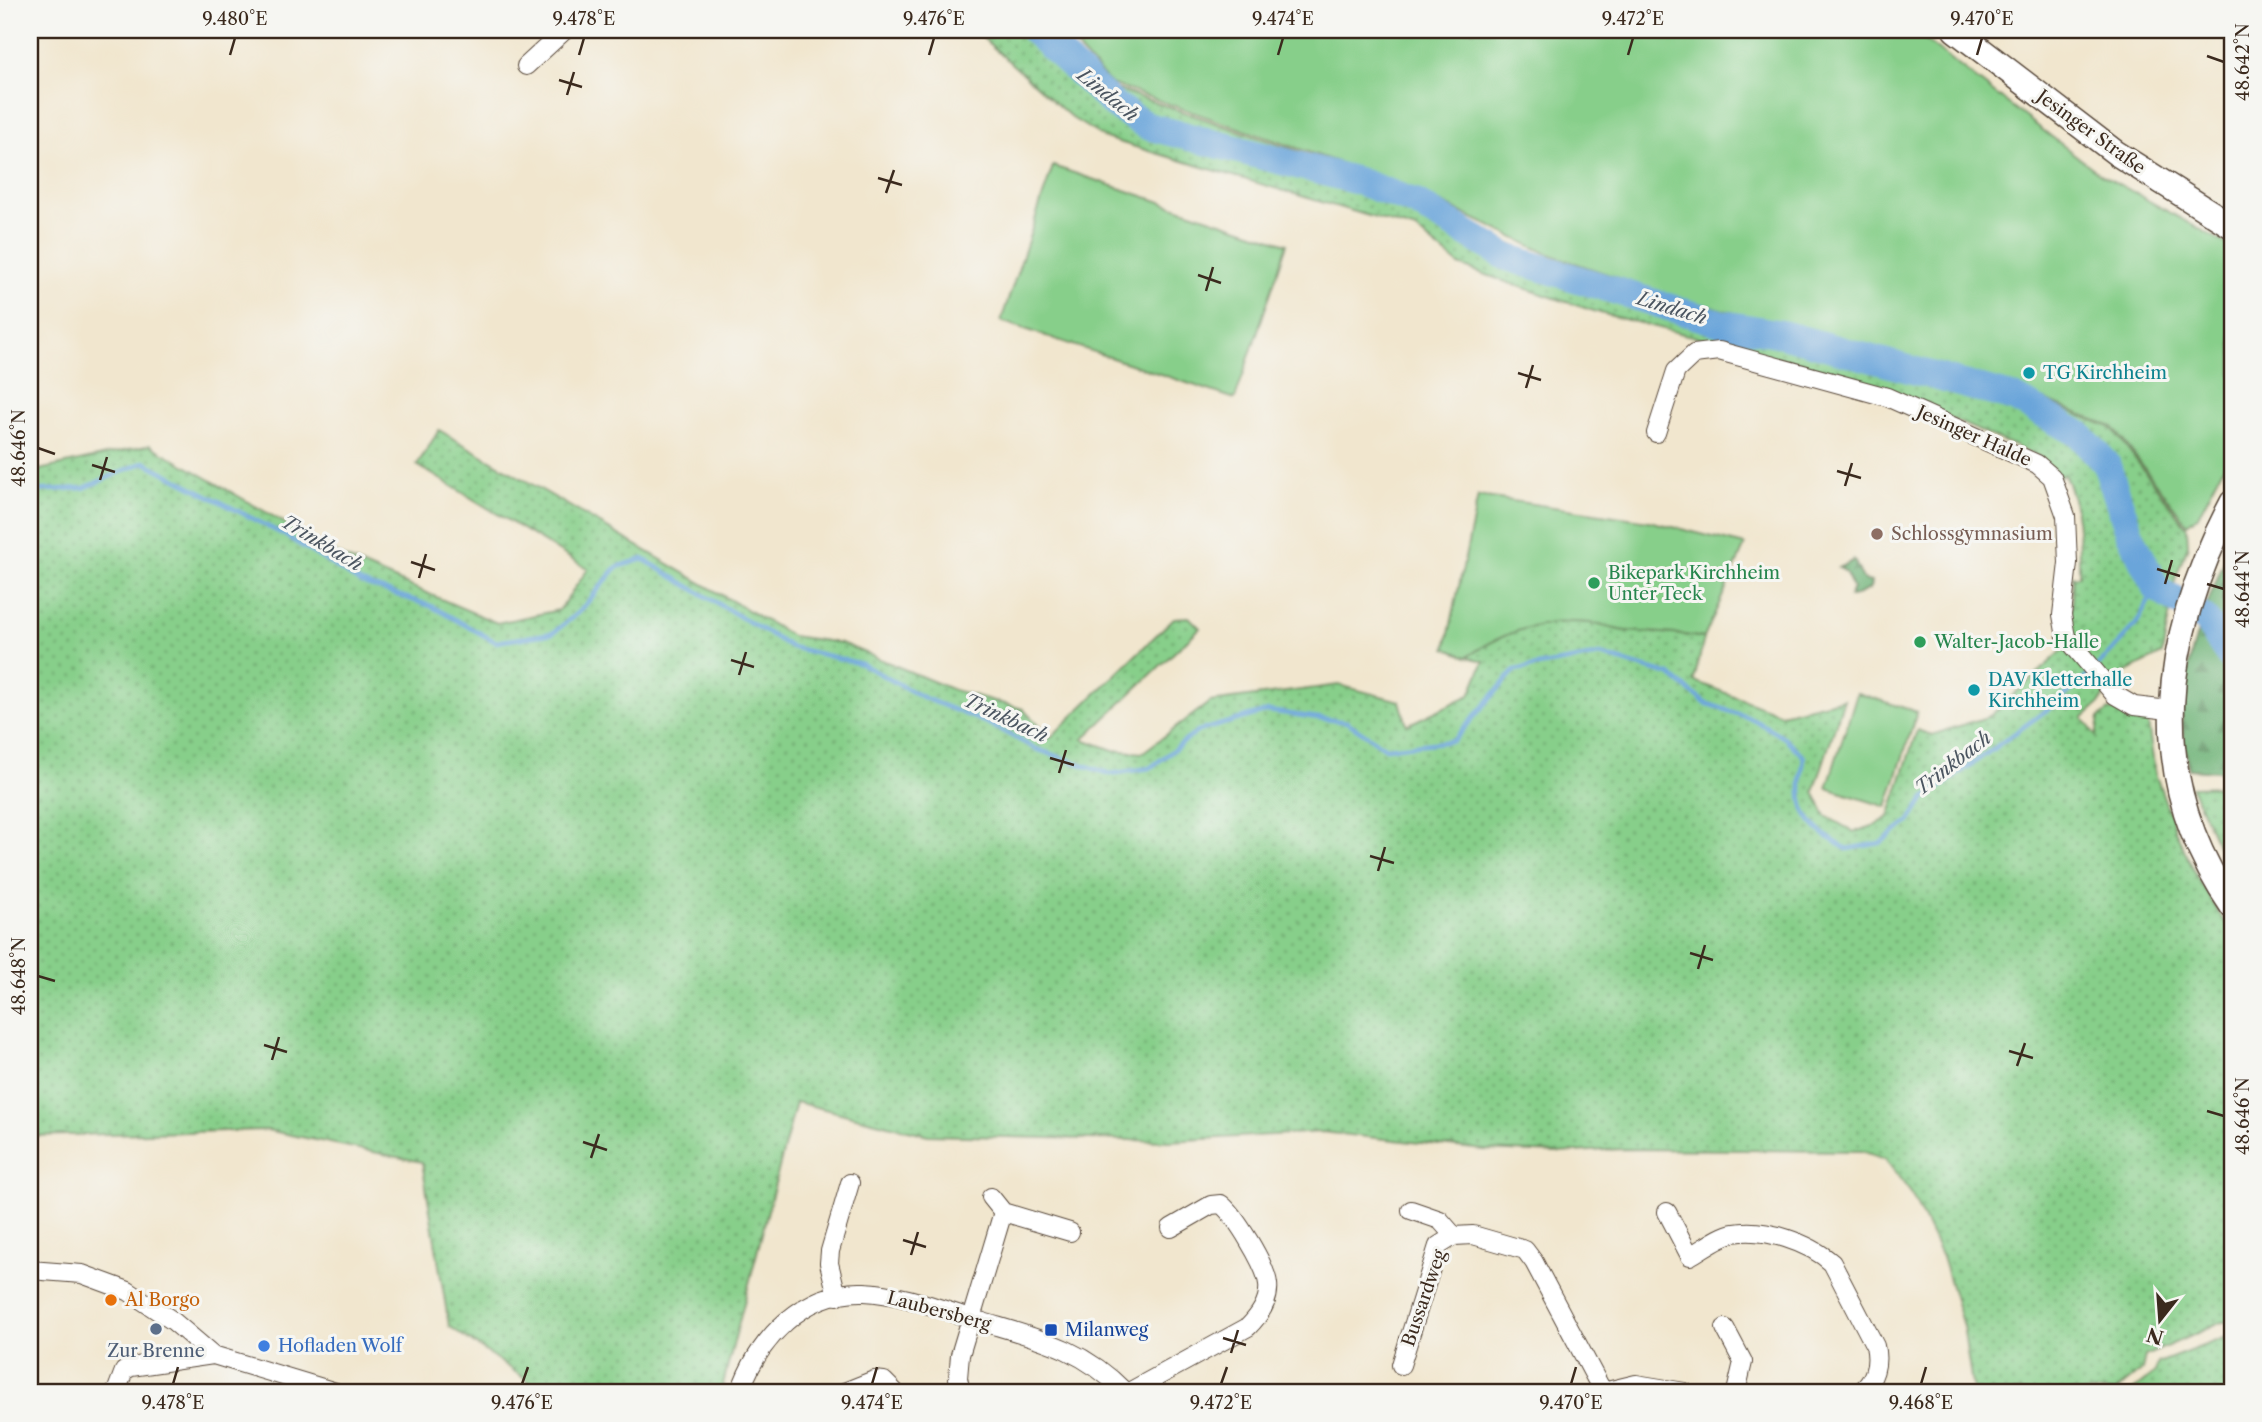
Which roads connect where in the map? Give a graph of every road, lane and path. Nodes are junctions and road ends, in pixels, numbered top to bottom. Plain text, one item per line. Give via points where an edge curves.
1 (565, 30) edge
2 (1955, 30) edge
3 (526, 66) dead end
4 (2232, 226) edge
5 (1656, 433) dead end
6 (2232, 505) edge
7 (2169, 710) junction
8 (2232, 906) edge
9 (850, 1183) dead end
10 (991, 1197) dead end
11 (1411, 1210) dead end
12 (1003, 1212) junction
13 (1667, 1212) dead end
14 (1171, 1228) dead end
15 (1070, 1232) dead end
16 (1454, 1236) junction
17 (30, 1270) edge
18 (837, 1296) junction
19 (970, 1318) junction
20 (1725, 1328) dead end
21 (213, 1354) junction
22 (1401, 1365) dead end
23 (116, 1392) edge
24 (336, 1392) edge
25 (740, 1392) edge
26 (844, 1392) edge
27 (895, 1392) edge
28 (961, 1392) edge
29 (1127, 1392) edge
30 (1603, 1392) edge
31 (1685, 1392) edge
32 (1736, 1392) edge
33 (1860, 1392) edge

1 - 3 street
2 - 4 street, Jesinger Straße via 2116,153
5 - 7 street, Jesinger Halde via 1676,371 1693,354 1719,351 1887,397 2020,454 2052,477 2060,494 2068,542 2062,615 2066,637 2115,695 2134,706
6 - 7 street via 2197,580 2177,648
7 - 8 street via 2175,769 2190,824
9 - 18 street via 830,1251
10 - 12 street
11 - 16 street, Bussardweg via 1440,1220
12 - 15 street
12 - 19 street
13 - 33 street via 1690,1256 1733,1233 1761,1234 1793,1241 1832,1263 1878,1359 1867,1387
14 - 29 street via 1221,1204 1231,1212 1264,1272 1266,1300 1248,1327
16 - 22 street, Bussardweg via 1438,1246
16 - 30 street, Bussardweg via 1473,1235 1525,1250
17 - 21 street via 82,1274 128,1291
18 - 19 street, Laubersberg via 863,1292 911,1299
18 - 25 street, Laubersberg via 804,1307 777,1330 756,1354
19 - 28 street via 958,1367
19 - 29 street, Laubersberg via 1054,1343 1094,1363
20 - 32 street via 1743,1362
21 - 23 street via 131,1367 124,1371
21 - 24 street
26 - 27 street via 874,1380 884,1381
30 - 31 street via 1636,1384

